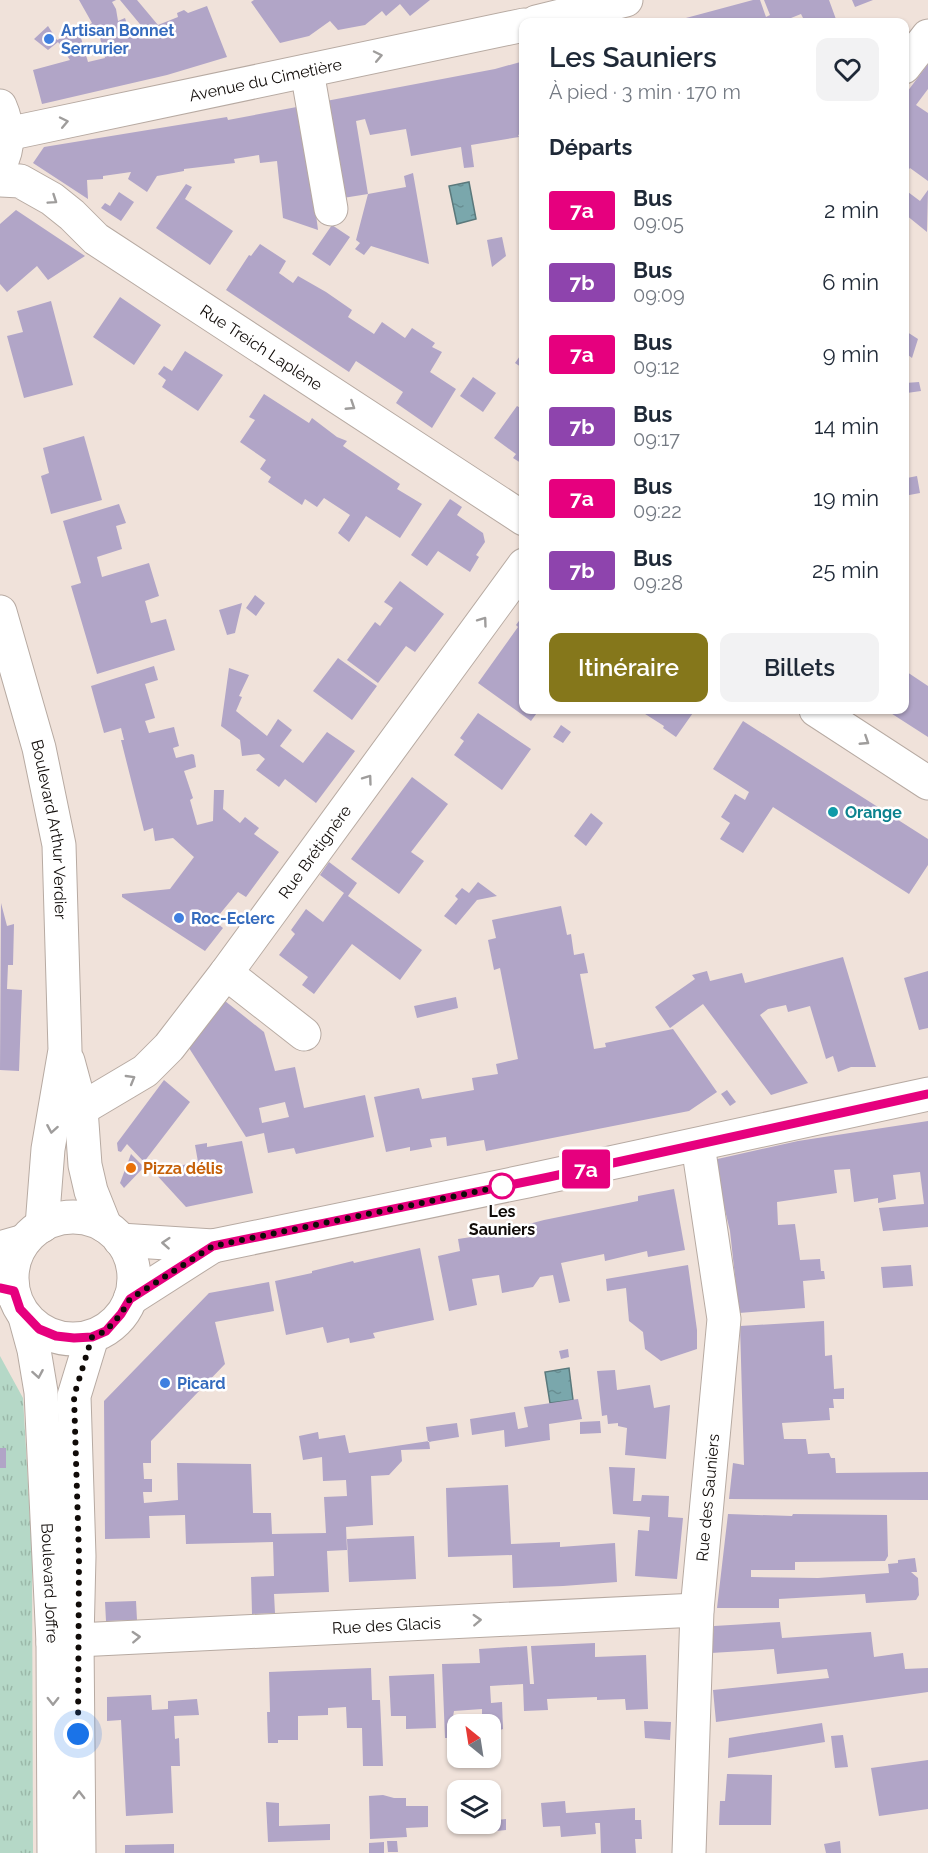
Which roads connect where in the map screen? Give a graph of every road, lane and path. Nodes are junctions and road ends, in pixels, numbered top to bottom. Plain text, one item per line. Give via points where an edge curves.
1 (626, 0) edge
2 (552, 18) edge
3 (519, 26) edge
4 (928, 36) edge
5 (909, 60) edge
6 (308, 71) junction
7 (2, 135) edge
8 (0, 180) edge
9 (331, 209) dead end
10 (519, 516) edge
11 (519, 572) edge
12 (0, 612) edge
13 (822, 714) edge
14 (928, 783) edge
15 (226, 973) junction
16 (304, 1034) dead end
17 (65, 1050) junction
18 (928, 1094) edge
19 (81, 1109) junction
20 (698, 1145) junction
21 (113, 1233) junction
22 (22, 1238) edge
23 (213, 1246) junction
24 (13, 1298) edge
25 (130, 1299) junction
26 (92, 1337) junction
27 (697, 1610) junction
28 (65, 1641) junction
29 (54, 1853) edge
30 (79, 1853) edge
31 (689, 1853) edge

1 - 2 street
6 -> 3 street, Avenue du Cimetière
4 - 5 street
7 -> 6 street, Avenue du Cimetière
6 - 9 street
8 -> 10 street, Rue Treich Laplène via 20,181 52,199 96,239
15 -> 11 street, Rue Brétignère
12 - 17 street, Boulevard Arthur Verdier via 39,748 59,845
13 -> 14 street
15 - 16 street
19 -> 15 street, Rue Brétignère via 145,1071 169,1047
17 - 19 street, Boulevard Arthur Verdier
17 -> 22 street, Boulevard Arthur Verdier via 48,1149
18 - 20 street
19 - 21 street, Boulevard Arthur Verdier via 91,1191
20 - 23 street
20 - 27 street, Rue des Sauniers via 724,1319
21 - 22 street via 90,1219 73,1217 57,1219
23 -> 21 street
21 - 25 street via 130,1258
22 - 24 street via 12,1274
23 - 25 street
24 - 26 street via 39,1329 56,1336
24 -> 28 street, Boulevard Joffre via 34,1350 41,1392
25 - 26 street via 106,1331
26 - 28 street, Boulevard Joffre via 74,1396 79,1556
28 -> 27 street, Rue des Glacis
27 - 31 street, Rue des Sauniers
28 -> 29 street, Boulevard Joffre
30 -> 28 street, Boulevard Joffre

